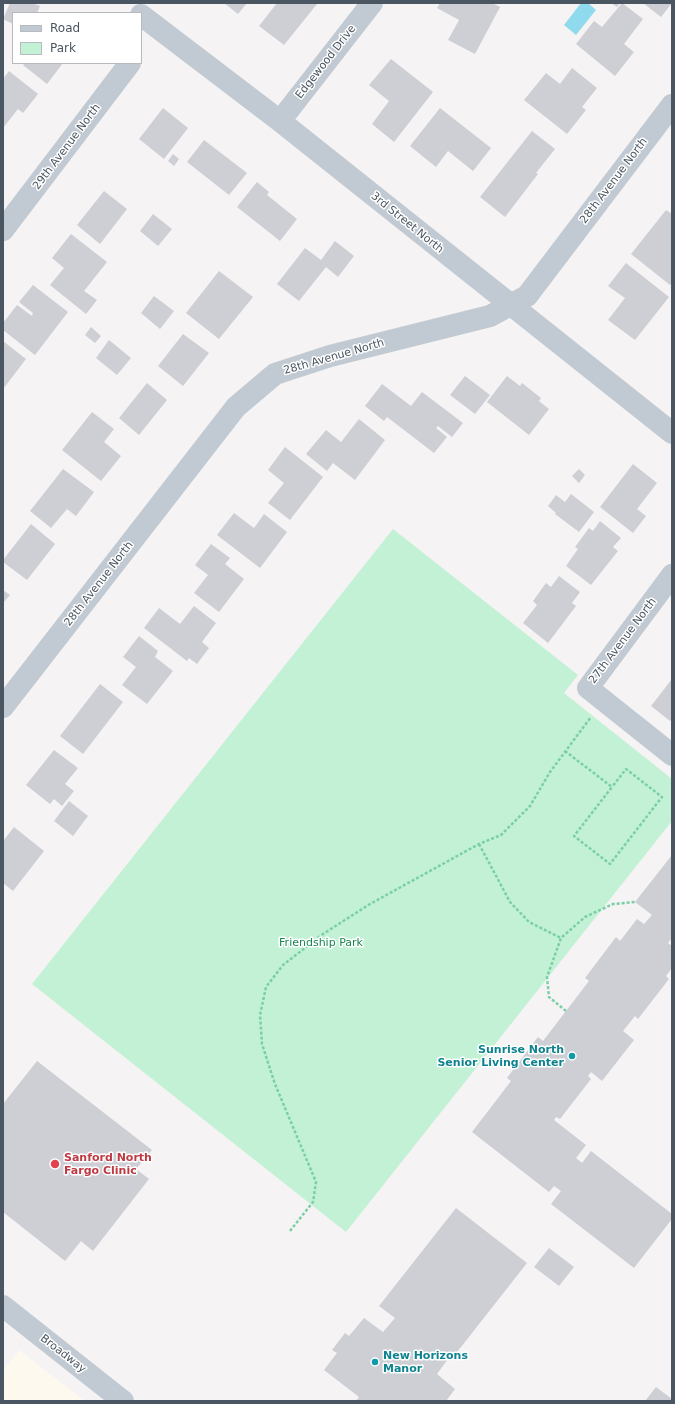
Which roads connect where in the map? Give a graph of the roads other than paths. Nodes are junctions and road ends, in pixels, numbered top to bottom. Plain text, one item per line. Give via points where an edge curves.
1 (372, 3) edge
2 (142, 15) edge
3 (129, 64) edge
4 (672, 105) edge
5 (280, 121) junction
6 (3, 230) edge
7 (510, 305) junction
8 (672, 433) edge
9 (672, 575) edge
10 (3, 707) edge
11 (672, 755) edge
12 (3, 1306) edge
13 (123, 1401) edge

1 - 5 street, Edgewood Drive
2 - 5 street, 3rd Street North
3 - 6 street, 29th Avenue North
4 - 7 street, 28th Avenue North via 527,296
5 - 7 street, 3rd Street North
7 - 8 street, 3rd Street North
7 - 10 street, 28th Avenue North via 490,316 330,356 275,374 236,407
9 - 11 street, 27th Avenue North via 596,694
12 - 13 street, Broadway

